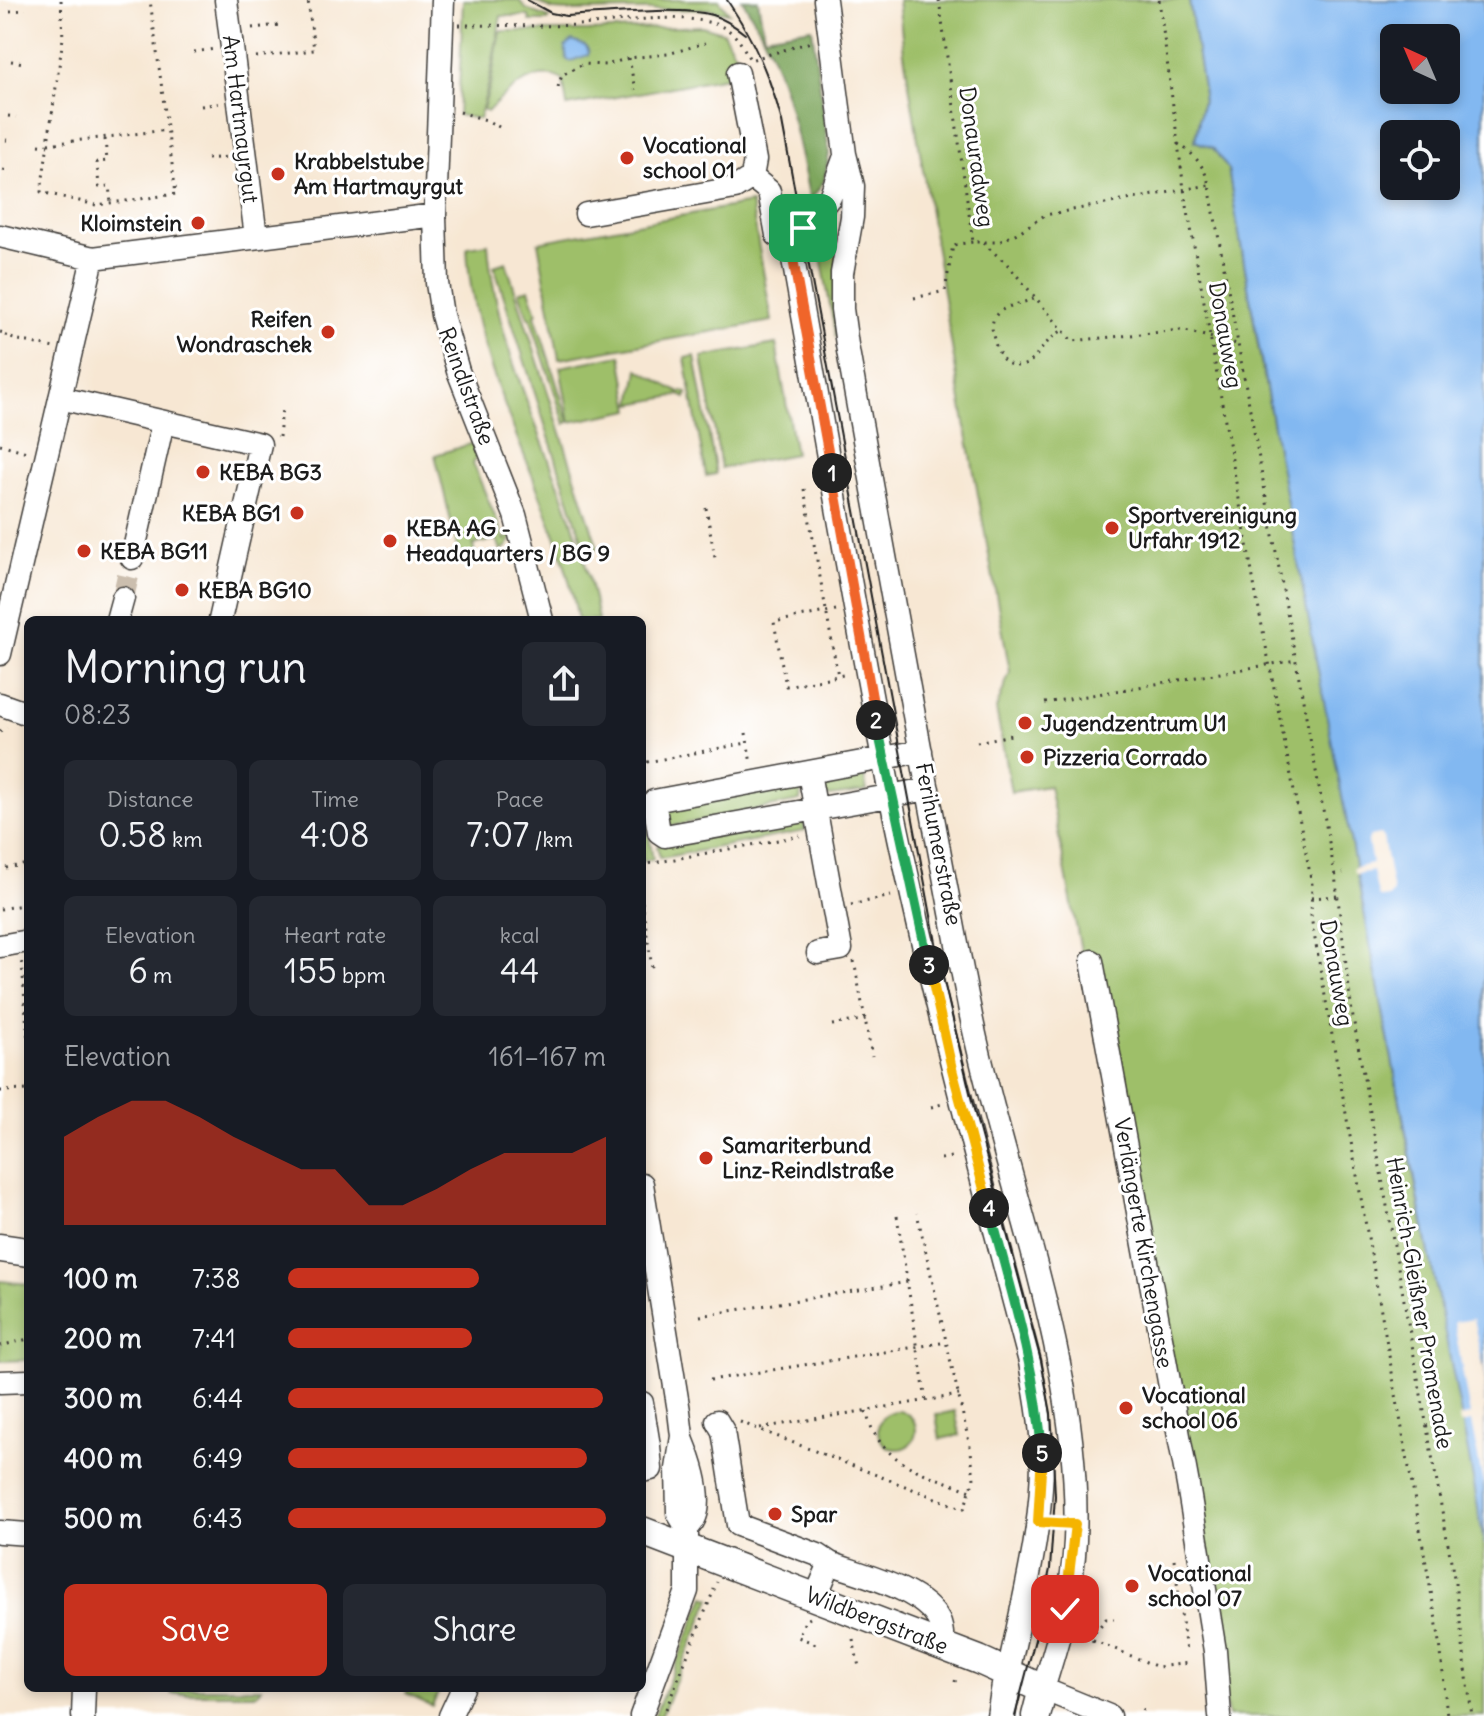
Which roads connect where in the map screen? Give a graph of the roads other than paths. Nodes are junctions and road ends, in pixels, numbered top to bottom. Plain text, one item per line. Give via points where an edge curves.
1 (226, 0) edge
2 (443, 0) edge
3 (825, 0) edge
4 (738, 73) dead end
5 (845, 154) junction
6 (752, 177) junction
7 (586, 214) dead end
8 (817, 214) junction
9 (435, 215) junction
10 (849, 229) junction
11 (0, 236) edge
12 (256, 237) junction
13 (793, 247) junction
14 (93, 258) junction
15 (60, 398) junction
16 (163, 422) junction
17 (132, 558) tunnel mouth
18 (123, 598) tunnel mouth
19 (118, 616) edge
20 (221, 616) edge
21 (541, 616) edge
22 (0, 654) edge
23 (0, 704) edge
24 (24, 713) edge
25 (921, 751) junction
26 (884, 759) junction
27 (809, 773) junction
28 (928, 789) junction
29 (891, 795) junction
30 (815, 809) junction
31 (0, 946) edge
32 (24, 951) edge
33 (818, 953) dead end
34 (1092, 961) dead end
35 (646, 1232) edge
36 (0, 1248) edge
37 (24, 1251) edge
38 (651, 1291) edge
39 (24, 1381) edge
40 (0, 1382) edge
41 (679, 1411) junction
42 (717, 1421) road end
43 (646, 1428) edge
44 (646, 1440) edge
45 (646, 1470) edge
46 (1038, 1522) junction
47 (1075, 1524) junction
48 (0, 1532) edge
49 (646, 1532) edge
50 (24, 1534) edge
51 (688, 1538) junction
52 (830, 1563) junction
53 (810, 1608) junction
54 (943, 1646) junction
55 (1008, 1673) junction
56 (84, 1692) edge
57 (461, 1692) edge
58 (1040, 1703) edge
59 (83, 1716) edge
60 (450, 1716) edge
61 (641, 1716) edge
62 (1001, 1716) edge
63 (1109, 1716) edge
64 (1220, 1716) edge

1 - 12 street, Am Hartmayrgut
2 - 9 street, Reindlstraße
3 - 5 street, Ferihumerstraße
4 - 6 street via 755,160
5 - 8 street, Ferihumerstraße via 834,189
5 - 10 street, Ferihumerstraße via 853,195
6 - 7 street via 735,188
6 - 13 street via 769,191 777,235
8 - 10 street
8 - 13 street, Ferihumerstraße
9 - 12 street
9 - 21 street, Reindlstraße via 437,283 449,343 515,515
10 - 25 street, Ferihumerstraße via 842,273 844,326
11 - 14 street
12 - 14 street
13 - 26 street, Ferihumerstraße
14 - 15 street
15 - 16 street
15 - 22 street
16 - 17 street
16 - 20 street via 260,444
18 - 19 street
23 - 24 street
25 - 26 street
25 - 28 street, Ferihumerstraße
26 - 27 street
26 - 29 street, Ferihumerstraße
27 - 30 street
27 - 30 street via 654,801 659,832 665,836
28 - 29 street
28 - 47 street, Ferihumerstraße via 989,1099 1062,1379
29 - 30 street
29 - 46 street, Ferihumerstraße via 949,1056 1030,1362 1042,1454
30 - 33 street via 841,949
31 - 32 street
34 - 64 street, Verlängerte Kirchengasse via 1188,1485
35 - 38 street
36 - 37 main road
38 - 41 street
39 - 40 street
41 - 43 street
41 - 51 street via 678,1513
42 - 52 street via 738,1525
44 - 45 street via 651,1469
46 - 47 street
46 - 55 street, Ferihumerstraße
47 - 58 street, Ferihumerstraße via 1065,1609
48 - 50 street
49 - 51 main road, Wildbergstraße
51 - 53 main road, Wildbergstraße
51 - 61 street via 687,1591
52 - 53 street
52 - 54 street via 918,1599 939,1620
53 - 54 main road, Wildbergstraße
54 - 55 main road, Wildbergstraße
55 - 58 main road, Wildbergstraße
55 - 62 main road, Ferihumerstraße
56 - 59 street
57 - 60 street
58 - 63 street, Wildbergstraße

